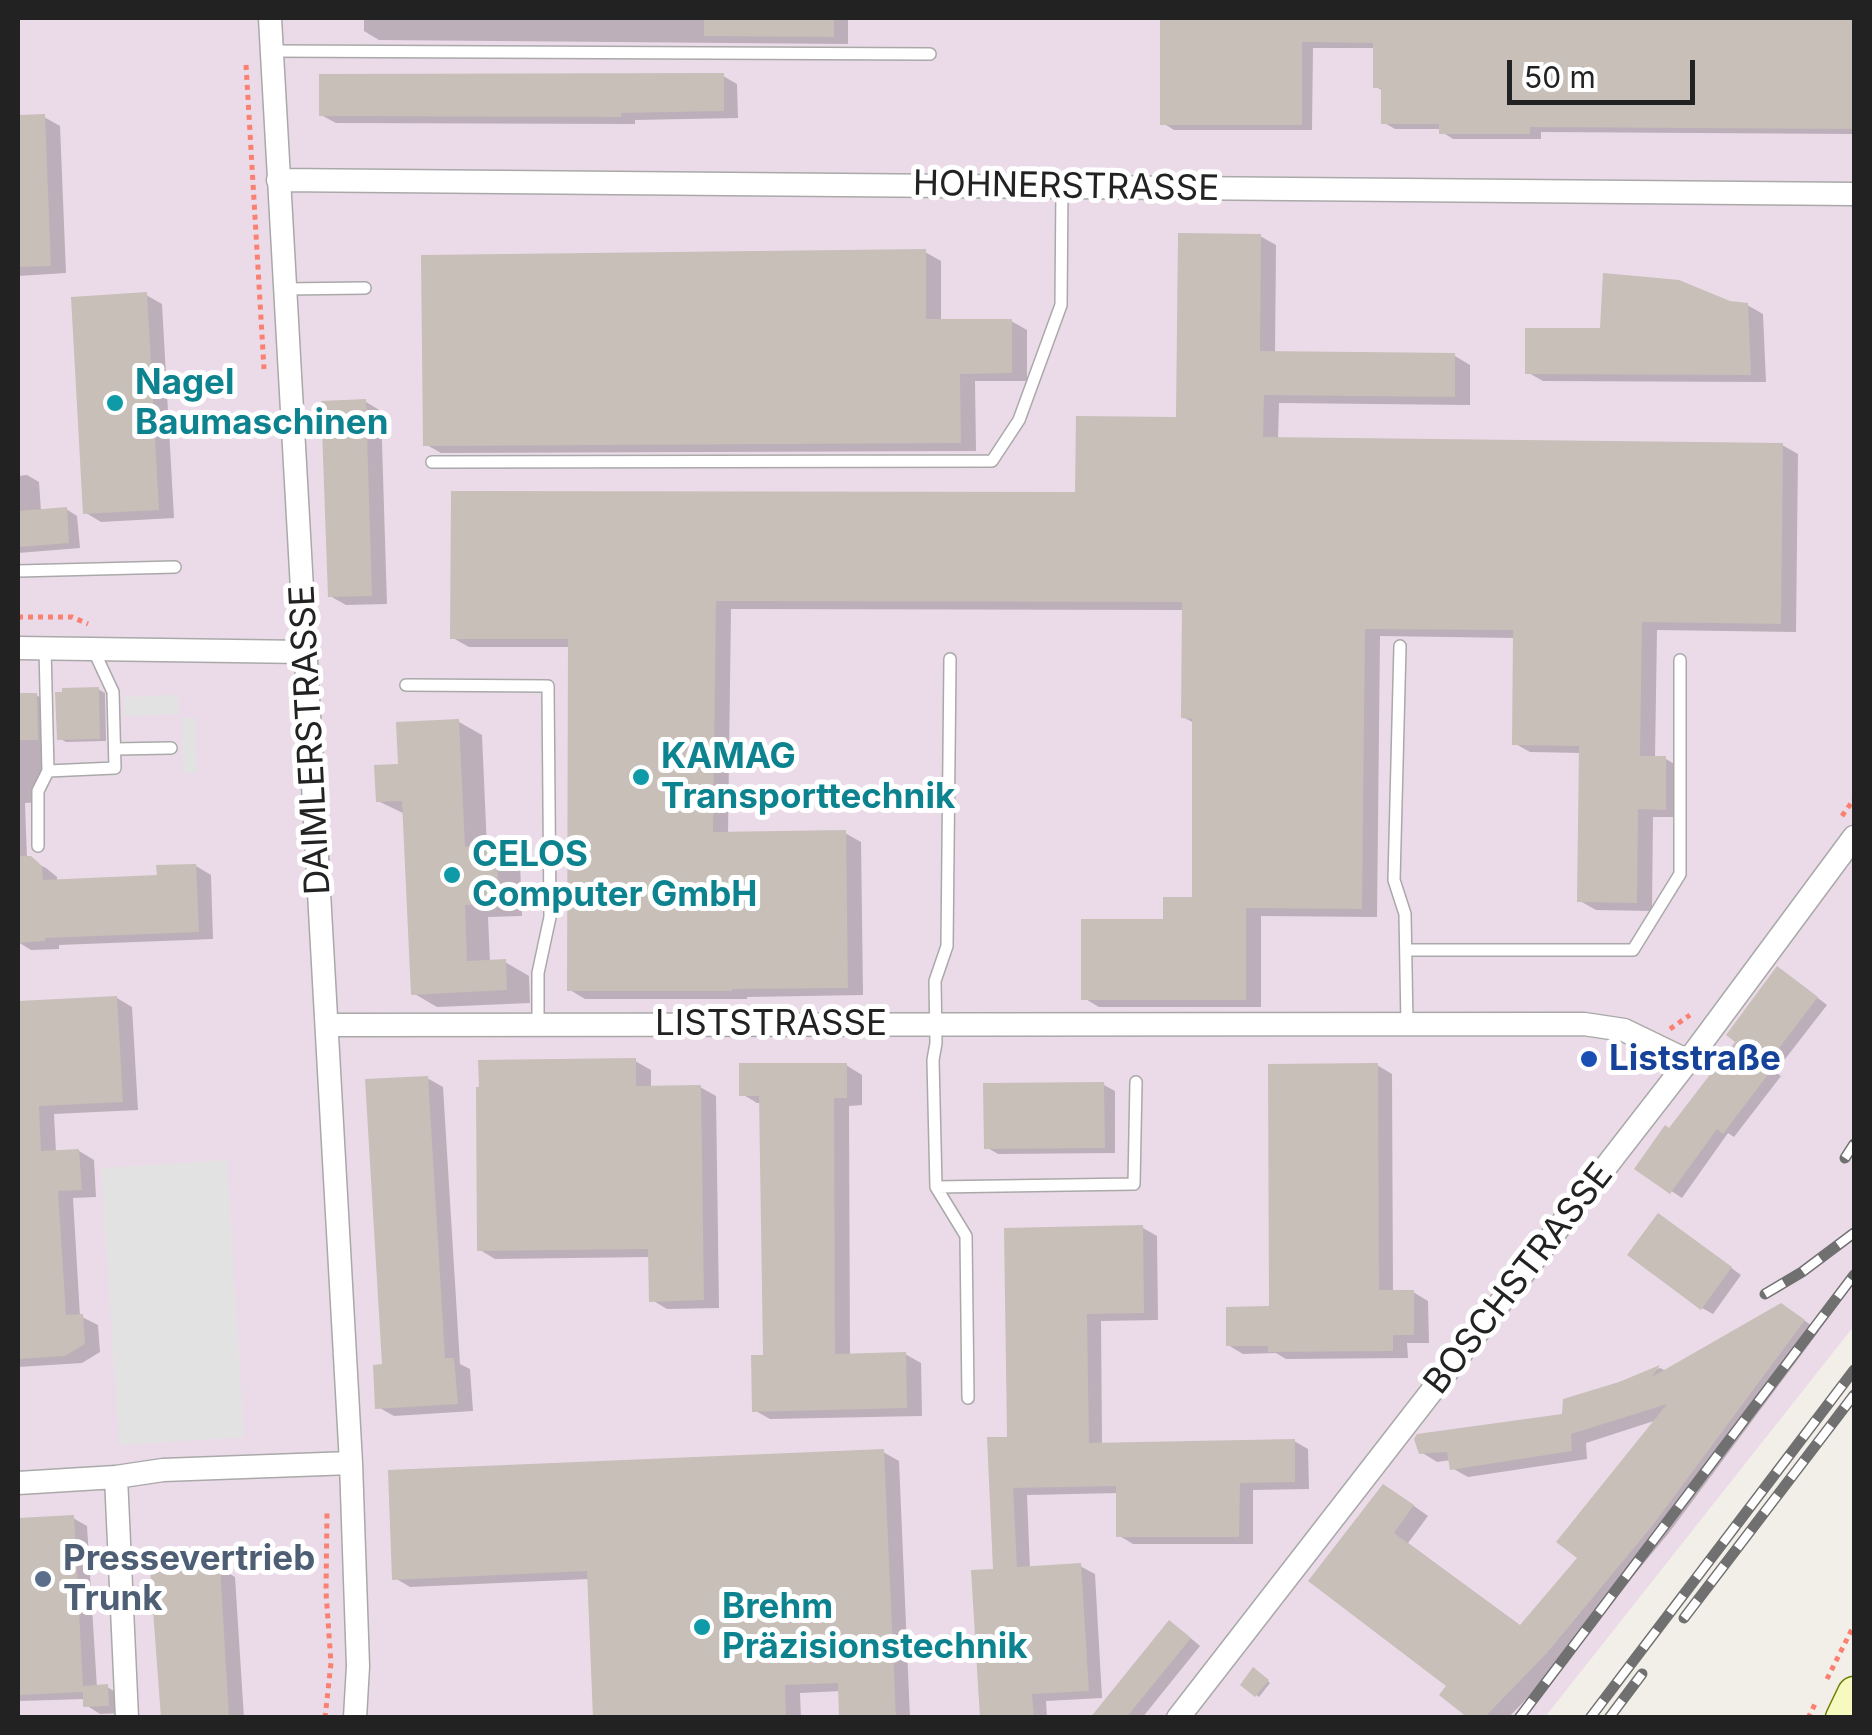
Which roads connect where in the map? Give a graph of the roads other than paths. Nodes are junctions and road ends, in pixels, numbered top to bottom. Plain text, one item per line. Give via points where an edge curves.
1 (270, 18) edge
2 (271, 51) junction
3 (930, 54) dead end
4 (278, 180) junction
5 (1062, 187) junction
6 (1854, 194) edge
7 (364, 288) dead end
8 (284, 289) junction
9 (432, 462) dead end
10 (175, 567) dead end
11 (18, 571) edge
12 (1400, 646) dead end
13 (18, 648) edge
14 (46, 648) junction
15 (104, 649) junction
16 (305, 652) junction
17 (950, 659) dead end
18 (1680, 660) dead end
19 (406, 685) dead end
20 (171, 748) dead end
21 (115, 749) junction
22 (48, 771) junction
23 (1854, 837) edge
24 (38, 846) dead end
25 (1406, 950) junction
26 (538, 1024) junction
27 (935, 1024) junction
28 (1407, 1024) junction
29 (327, 1025) junction
30 (1688, 1061) junction
31 (1136, 1082) dead end
32 (936, 1188) junction
33 (968, 1398) dead end
34 (351, 1463) junction
35 (116, 1477) junction
36 (18, 1483) edge
37 (1839, 1690) edge
38 (1829, 1710) edge
39 (127, 1718) edge
40 (355, 1718) edge
41 (1178, 1718) edge

1 - 2 street, DAIMLERSTRASSE
2 - 3 lane
2 - 4 street, DAIMLERSTRASSE
4 - 5 street, HOHNERSTRASSE
4 - 8 street, DAIMLERSTRASSE
5 - 6 street, HOHNERSTRASSE
5 - 9 lane via 1061,305 1018,420 992,461
7 - 8 lane
8 - 16 street, DAIMLERSTRASSE
10 - 11 lane
12 - 25 lane via 1394,880 1405,914
13 - 14 street
14 - 15 street
14 - 22 lane
15 - 16 street
15 - 21 lane
16 - 29 street, DAIMLERSTRASSE
17 - 27 lane via 947,946 936,980
18 - 25 lane via 1680,874 1633,950
19 - 26 lane via 548,686 550,917 538,973
20 - 21 lane
21 - 22 lane via 115,768
22 - 24 lane via 38,792
23 - 30 street, BOSCHSTRASSE
25 - 28 lane
26 - 27 street, LISTSTRASSE
26 - 29 street, LISTSTRASSE
27 - 28 street, LISTSTRASSE
27 - 32 lane
28 - 30 street, LISTSTRASSE via 1584,1024 1624,1030
29 - 34 street, DAIMLERSTRASSE
30 - 41 street, BOSCHSTRASSE
31 - 32 lane via 1134,1184
32 - 33 lane via 966,1236
34 - 35 street
34 - 40 street, DAIMLERSTRASSE
35 - 36 street
35 - 39 street
37 - 38 main road

